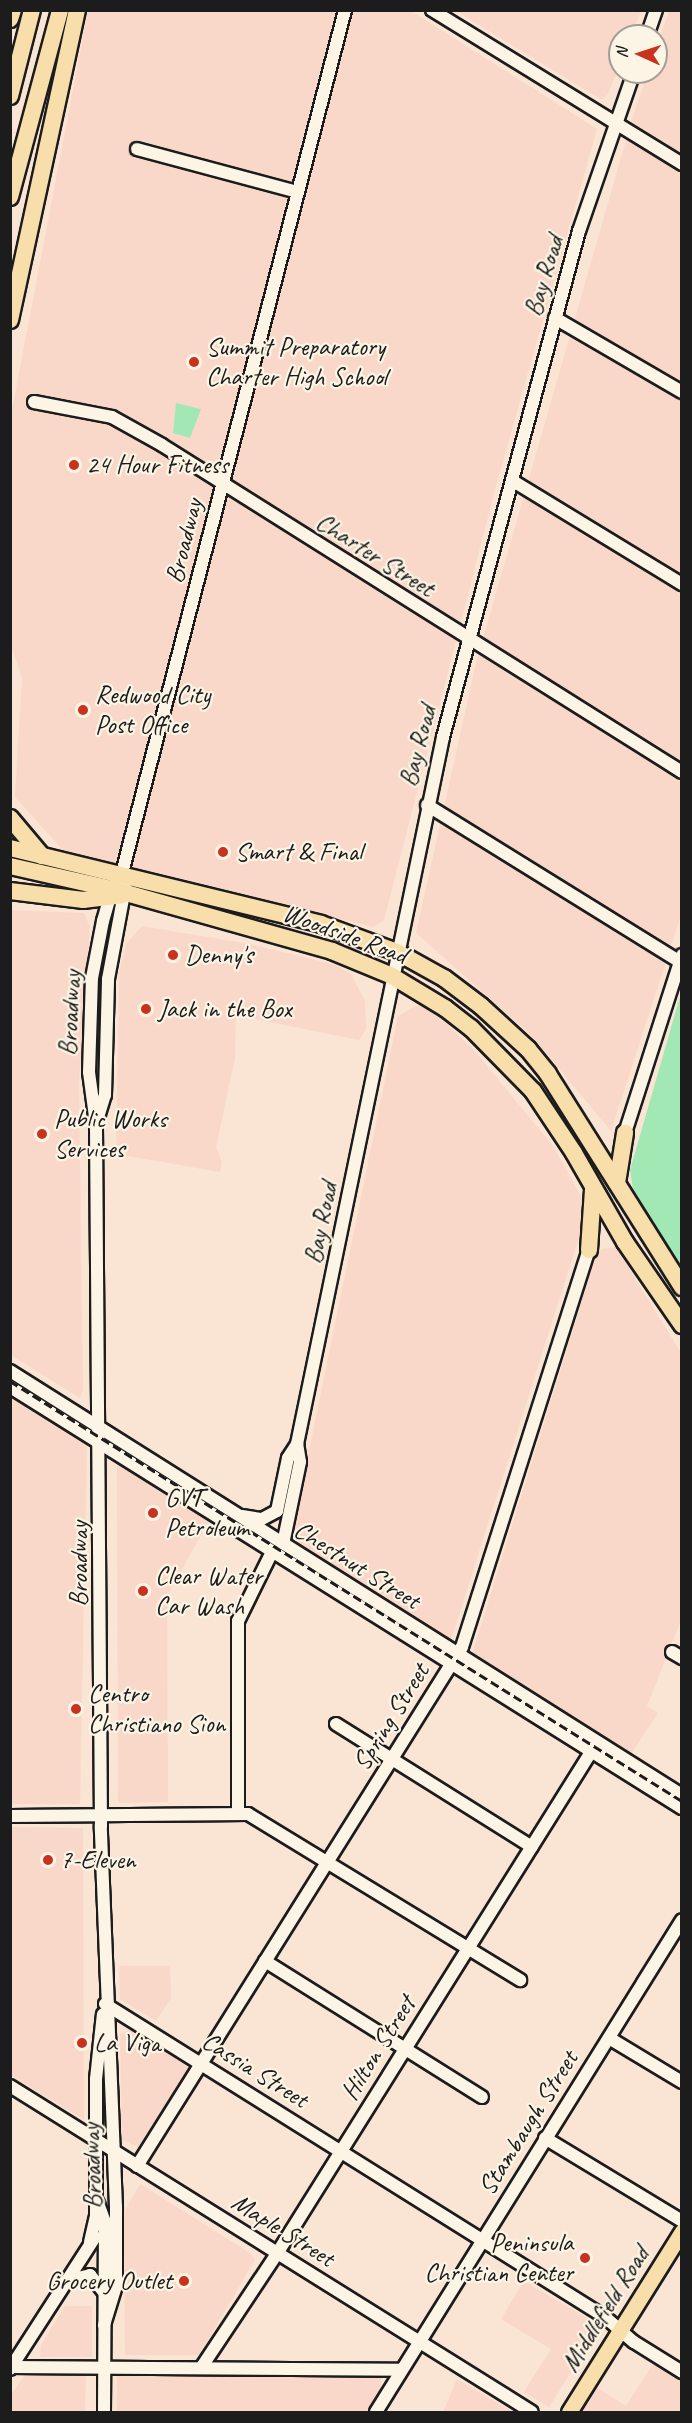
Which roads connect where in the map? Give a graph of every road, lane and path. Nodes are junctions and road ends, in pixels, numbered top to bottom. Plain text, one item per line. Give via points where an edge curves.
1 (13, 10) edge
2 (32, 10) edge
3 (60, 10) edge
4 (77, 10) edge
5 (345, 10) edge
6 (432, 10) edge
7 (10, 19) edge
8 (630, 84) edge
9 (10, 96) edge
10 (615, 124) junction
11 (137, 149) dead end
12 (681, 164) edge
13 (297, 192) junction
14 (10, 196) edge
15 (555, 318) junction
16 (10, 320) edge
17 (681, 392) edge
18 (34, 402) dead end
19 (513, 482) junction
20 (222, 486) junction
21 (681, 584) edge
22 (469, 640) junction
23 (681, 772) edge
24 (427, 805) junction
25 (10, 818) edge
26 (10, 848) edge
27 (42, 856) junction
28 (10, 866) edge
29 (122, 873) junction
30 (10, 891) edge
31 (116, 893) junction
32 (397, 952) junction
33 (680, 958) edge
34 (392, 976) junction
35 (625, 1133) junction
36 (592, 1143) junction
37 (617, 1183) junction
38 (593, 1185) junction
39 (625, 1242) junction
40 (589, 1250) junction
41 (681, 1287) edge
42 (681, 1325) edge
43 (10, 1371) edge
44 (10, 1387) edge
45 (99, 1427) junction
46 (99, 1443) junction
47 (297, 1444) junction
48 (242, 1516) junction
49 (277, 1548) junction
50 (454, 1659) junction
51 (336, 1724) dead end
52 (591, 1752) junction
53 (393, 1757) junction
54 (681, 1795) edge
55 (681, 1808) edge
56 (238, 1812) junction
57 (101, 1815) junction
58 (10, 1816) edge
59 (532, 1847) junction
60 (328, 1861) junction
61 (681, 1920) edge
62 (676, 1940) edge
63 (467, 1948) junction
64 (265, 1961) junction
65 (520, 1980) dead end
66 (105, 2004) junction
67 (609, 2038) junction
68 (405, 2048) junction
69 (202, 2064) junction
70 (681, 2082) edge
71 (10, 2086) edge
72 (482, 2097) dead end
73 (546, 2138) junction
74 (96, 2139) junction
75 (113, 2150) junction
76 (341, 2150) junction
77 (137, 2166) junction
78 (114, 2189) junction
79 (96, 2199) junction
80 (681, 2221) edge
81 (105, 2222) junction
82 (681, 2231) edge
83 (481, 2239) junction
84 (90, 2242) junction
85 (278, 2252) junction
86 (65, 2281) junction
87 (104, 2292) junction
88 (104, 2325) junction
89 (620, 2330) junction
90 (417, 2342) junction
91 (11, 2367) edge
92 (104, 2367) junction
93 (201, 2368) junction
94 (401, 2370) junction
95 (681, 2372) edge
96 (104, 2412) edge
97 (376, 2412) edge
98 (532, 2412) edge
99 (569, 2412) edge

1 - 7 highway
2 - 9 highway
3 - 14 highway
4 - 16 highway
5 - 13 street, Broadway
6 - 10 street
8 - 10 street, Bay Road
10 - 12 street
10 - 15 street, Bay Road
11 - 13 street
13 - 20 street, Broadway
15 - 17 street
15 - 19 street, Bay Road
18 - 20 street, Charter Street via 112,417 162,444
19 - 21 street
19 - 22 street, Bay Road
20 - 22 street, Charter Street
20 - 29 street, Broadway
22 - 23 street, Charter Street
22 - 24 street, Bay Road
24 - 32 street, Bay Road
24 - 33 street
25 - 27 highway
26 - 27 highway, Woodside Road
27 - 29 highway, Woodside Road
28 - 31 highway, Woodside Road
29 - 31 street, Broadway
29 - 32 highway, Woodside Road via 321,924
30 - 31 highway via 83,900
31 - 34 highway, Woodside Road via 295,939
31 - 45 street, Broadway via 108,979 105,1095 96,1124
32 - 34 street, Bay Road
32 - 36 highway, Woodside Road via 444,978 528,1049
33 - 35 street
34 - 38 highway, Woodside Road via 445,1008 504,1059 553,1119
34 - 47 street, Bay Road
35 - 36 highway via 609,1143
35 - 37 highway
36 - 37 highway, Woodside Road
37 - 41 highway, Woodside Road
38 - 39 highway, Woodside Road
38 - 40 highway
39 - 40 highway via 602,1240
39 - 42 highway, Woodside Road
40 - 50 street, Spring Street
43 - 45 street, Chestnut Street
44 - 46 street, Chestnut Street
45 - 46 street, Broadway
45 - 48 street, Chestnut Street
46 - 49 street, Chestnut Street
46 - 57 street, Broadway
47 - 48 street, Bay Road via 288,1458 277,1511 262,1518
47 - 49 street, Bay Road via 300,1462
48 - 49 street, Chestnut Street
49 - 50 street, Chestnut Street
49 - 56 street, Bay Road via 238,1621
50 - 52 street, Chestnut Street
50 - 53 street, Spring Street
50 - 54 street, Chestnut Street
51 - 53 street
52 - 55 street, Chestnut Street
52 - 59 street, Hilton Street
53 - 59 street
53 - 60 street, Spring Street
56 - 57 street
56 - 60 street via 258,1818
57 - 58 street
57 - 66 street, Broadway
59 - 63 street, Hilton Street
60 - 63 street
60 - 64 street, Spring Street
61 - 62 street, Stambaugh Street
62 - 67 street, Stambaugh Street
63 - 65 street
63 - 68 street, Hilton Street
64 - 68 street
64 - 69 street, Spring Street
66 - 69 street, Cassia Street
66 - 74 street, Broadway via 97,2046
66 - 75 street, Broadway via 113,2050
67 - 70 street
67 - 73 street, Stambaugh Street
68 - 72 street
68 - 76 street, Hilton Street
69 - 76 street, Cassia Street
69 - 77 street, Spring Street
71 - 74 street, Maple Street
73 - 80 street
73 - 83 street, Stambaugh Street
74 - 75 street, Maple Street
74 - 79 street, Broadway
75 - 77 street, Maple Street
75 - 78 street, Broadway
76 - 83 street, Cassia Street
76 - 85 street, Hilton Street
77 - 85 street, Maple Street
78 - 81 street
78 - 88 street, Broadway via 116,2286
79 - 81 street, Broadway
79 - 84 street
81 - 84 street
81 - 87 street, Broadway
82 - 89 main road, Middlefield Road
83 - 89 street, Cassia Street
83 - 90 street, Stambaugh Street
84 - 86 street
85 - 90 street, Maple Street
85 - 93 street, Hilton Street
86 - 87 street via 90,2276
86 - 91 street
87 - 88 street, Broadway
88 - 92 street, Broadway
89 - 95 street, Cassia Street
89 - 99 main road, Middlefield Road
90 - 94 street, Stambaugh Street
90 - 98 street, Maple Street
91 - 92 street
92 - 93 street
92 - 96 street, Broadway
93 - 94 street
94 - 97 street, Stambaugh Street

